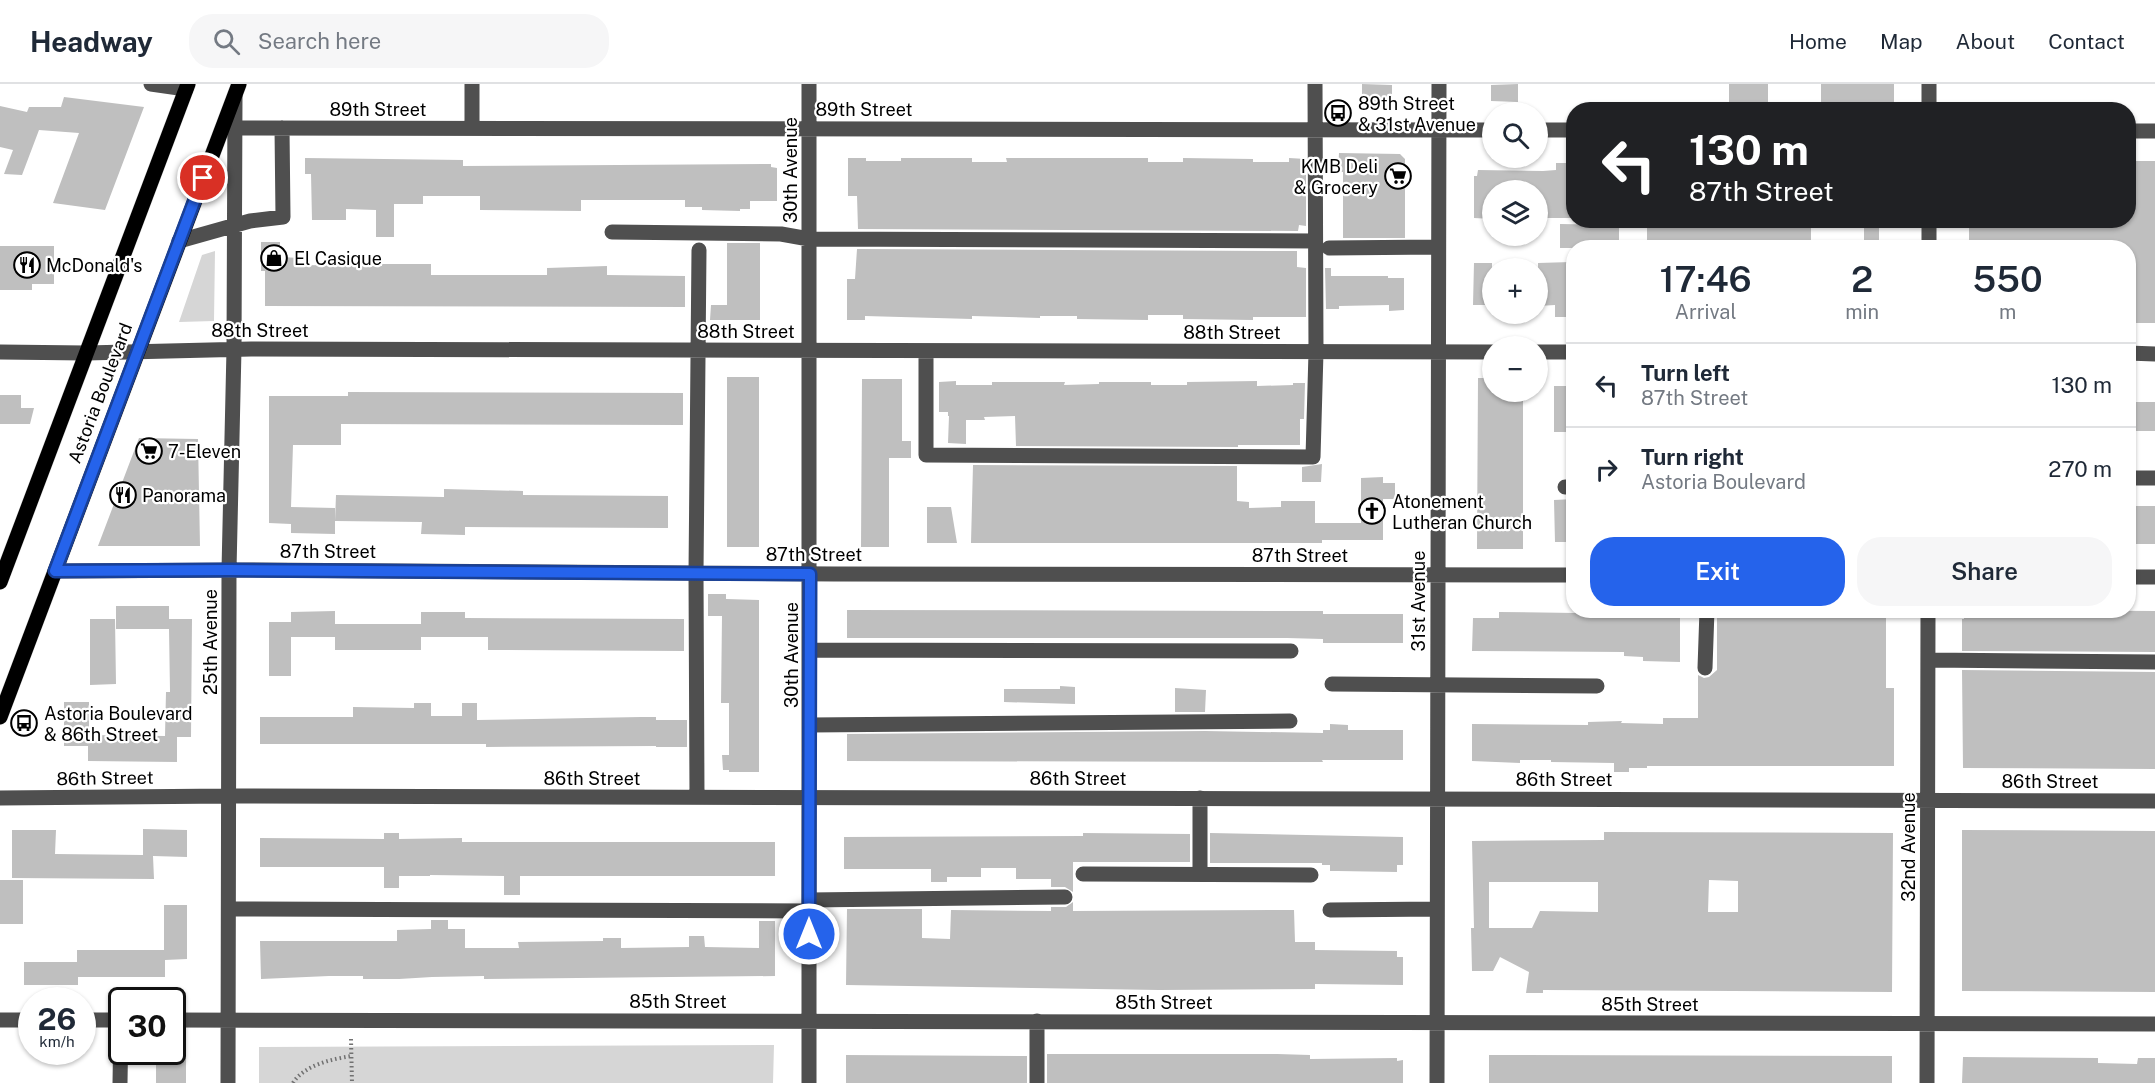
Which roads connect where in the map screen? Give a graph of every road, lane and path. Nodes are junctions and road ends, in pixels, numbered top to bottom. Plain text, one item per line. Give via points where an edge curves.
1 (152, 84) edge
2 (472, 84) edge
3 (809, 84) edge
4 (1315, 84) edge
5 (1439, 84) edge
6 (1929, 84) edge
7 (187, 87) edge
8 (237, 89) edge
9 (1929, 102) edge
10 (235, 128) junction
11 (282, 128) junction
12 (472, 128) junction
13 (809, 129) junction
14 (1316, 130) junction
15 (1439, 130) junction
16 (1482, 130) edge
17 (1548, 130) edge
18 (1566, 130) edge
19 (2136, 131) edge
20 (2155, 131) edge
21 (235, 225) junction
22 (612, 232) dead end
23 (809, 239) junction
24 (179, 241) junction
25 (1322, 244) junction
26 (1438, 247) junction
27 (699, 250) dead end
28 (234, 349) junction
29 (697, 350) junction
30 (810, 350) junction
31 (926, 351) junction
32 (0, 352) edge
33 (137, 352) junction
34 (1316, 352) junction
35 (1438, 352) junction
36 (1482, 352) edge
37 (1548, 352) edge
38 (1566, 352) edge
39 (86, 353) junction
40 (2136, 353) edge
41 (2155, 354) edge
42 (2136, 478) edge
43 (2155, 478) edge
44 (229, 570) junction
45 (55, 571) junction
46 (696, 573) junction
47 (1, 574) edge
48 (810, 574) junction
49 (1437, 575) junction
50 (1566, 576) edge
51 (2136, 577) edge
52 (2155, 577) edge
53 (1707, 618) edge
54 (1928, 618) edge
55 (810, 650) junction
56 (1291, 651) dead end
57 (1928, 660) junction
58 (2155, 662) edge
59 (1705, 668) dead end
60 (1332, 684) dead end
61 (1437, 686) junction
62 (1597, 686) dead end
63 (0, 717) edge
64 (1290, 721) dead end
65 (810, 725) junction
66 (229, 796) junction
67 (698, 797) junction
68 (810, 797) junction
69 (0, 798) edge
70 (1200, 798) junction
71 (1437, 799) junction
72 (1928, 800) junction
73 (2155, 801) edge
74 (1083, 874) dead end
75 (1200, 874) junction
76 (1311, 875) dead end
77 (1065, 897) dead end
78 (809, 906) junction
79 (229, 909) junction
80 (1437, 909) junction
81 (1330, 910) dead end
82 (0, 1020) edge
83 (18, 1020) edge
84 (186, 1020) edge
85 (229, 1020) junction
86 (809, 1021) junction
87 (1037, 1022) junction
88 (1437, 1022) junction
89 (1927, 1023) junction
90 (2155, 1024) edge
91 (351, 1039) dead end
92 (352, 1056) junction
93 (120, 1065) edge
94 (120, 1083) edge
95 (228, 1083) edge
96 (293, 1083) edge
97 (352, 1083) edge
98 (809, 1083) edge
99 (1036, 1083) edge
100 (1437, 1083) edge
101 (1927, 1083) edge

1 - 7 street
2 - 12 street
3 - 13 street, 30th Avenue
4 - 14 street
5 - 15 street, 31st Avenue
6 - 9 street
7 - 39 main road, Astoria Boulevard
8 - 10 street, 25th Avenue
8 - 24 main road, Astoria Boulevard
10 - 11 street, 89th Street
10 - 21 street, 25th Avenue
11 - 12 street, 89th Street
11 - 21 street via 283,217
12 - 13 street, 89th Street
13 - 14 street, 89th Street
13 - 23 street, 30th Avenue
14 - 15 street, 89th Street
14 - 25 street
15 - 16 street, 89th Street
15 - 26 street, 31st Avenue
17 - 18 street
19 - 20 street
21 - 24 street
21 - 28 street, 25th Avenue
22 - 23 street via 781,234
23 - 25 street
23 - 30 street, 30th Avenue
24 - 33 main road, Astoria Boulevard
25 - 26 street
25 - 34 street
26 - 35 street, 31st Avenue
27 - 29 street
28 - 29 street, 88th Street
28 - 33 street, 88th Street
28 - 44 street, 25th Avenue
29 - 30 street, 88th Street
29 - 46 street
30 - 31 street, 88th Street
30 - 48 street, 30th Avenue
31 - 34 street, 88th Street
31 - 34 street via 926,455 1313,457
32 - 39 street, 88th Street
33 - 39 street, 88th Street
33 - 45 main road, Astoria Boulevard
34 - 35 street, 88th Street
35 - 36 street, 88th Street
35 - 49 street, 31st Avenue
37 - 38 street
39 - 47 main road, Astoria Boulevard
40 - 41 street
42 - 43 street
44 - 45 street, 87th Street
44 - 46 street, 87th Street
44 - 66 street, 25th Avenue
45 - 63 main road, Astoria Boulevard
46 - 48 street, 87th Street
46 - 67 street
48 - 49 street, 87th Street
48 - 55 street, 30th Avenue
49 - 50 street, 87th Street
49 - 61 street, 31st Avenue
51 - 52 street
53 - 59 street
54 - 57 street, 32nd Avenue
55 - 56 street
55 - 65 street, 30th Avenue
57 - 58 street
57 - 72 street, 32nd Avenue
60 - 61 street
61 - 62 street
61 - 71 street, 31st Avenue
64 - 65 street
65 - 68 street, 30th Avenue
66 - 67 street, 86th Street
66 - 69 street, 86th Street
66 - 79 street, 25th Avenue
67 - 68 street, 86th Street
68 - 70 street, 86th Street
68 - 78 street, 30th Avenue
70 - 71 street, 86th Street
70 - 75 street
71 - 72 street, 86th Street
71 - 80 street, 31st Avenue
72 - 73 street, 86th Street
72 - 89 street, 32nd Avenue
74 - 75 street
75 - 76 street
77 - 78 street
78 - 79 street
78 - 86 street, 30th Avenue
79 - 85 street, 25th Avenue
80 - 81 street
80 - 88 street, 31st Avenue
82 - 83 street
84 - 85 street, 85th Street
85 - 86 street, 85th Street
85 - 95 street, 25th Avenue
86 - 87 street, 85th Street
86 - 98 street, 30th Avenue
87 - 88 street, 85th Street
87 - 99 street
88 - 89 street, 85th Street
88 - 100 street, 31st Avenue
89 - 90 street, 85th Street
89 - 101 street, 32nd Avenue
91 - 92 path
92 - 96 path via 318,1064
92 - 97 path
93 - 94 street

